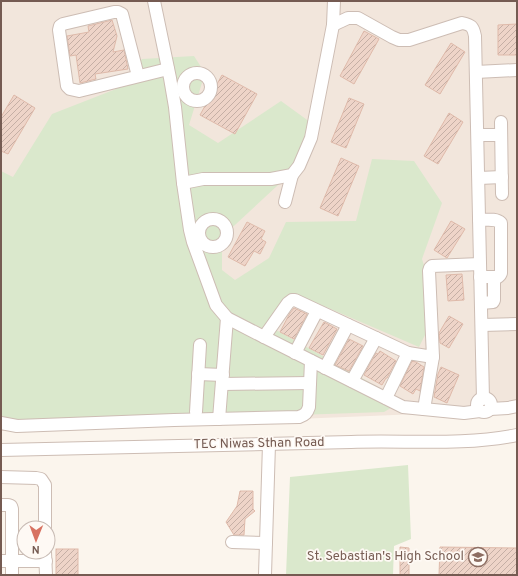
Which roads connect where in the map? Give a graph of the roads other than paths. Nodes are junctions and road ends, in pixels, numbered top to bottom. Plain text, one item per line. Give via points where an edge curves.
1 (154, 1) edge
2 (334, 1) edge
3 (333, 25) junction
4 (517, 70) edge
5 (476, 72) junction
6 (169, 73) junction
7 (188, 75) junction
8 (138, 76) junction
9 (190, 99) junction
10 (175, 108) junction
11 (501, 122) dead end
12 (478, 135) junction
13 (501, 135) junction
14 (292, 175) junction
15 (502, 176) junction
16 (478, 178) junction
17 (183, 183) junction
18 (502, 194) dead end
19 (285, 202) dead end
20 (479, 220) junction
21 (480, 264) junction
22 (480, 277) junction
23 (494, 277) junction
24 (481, 303) junction
25 (317, 311) junction
26 (227, 318) junction
27 (517, 324) edge
28 (348, 325) junction
29 (482, 325) junction
30 (264, 337) junction
31 (376, 338) junction
32 (200, 345) dead end
33 (295, 353) junction
34 (408, 353) junction
35 (432, 357) junction
36 (311, 361) junction
37 (325, 368) junction
38 (198, 374) junction
39 (222, 379) junction
40 (352, 381) junction
41 (310, 383) junction
42 (386, 398) junction
43 (484, 406) junction
44 (517, 406) edge
45 (424, 409) junction
46 (196, 412) dead end
47 (219, 419) junction
48 (1, 423) edge
49 (517, 435) edge
50 (269, 444) junction
51 (1, 450) edge
52 (1, 477) edge
53 (1, 505) edge
54 (45, 520) edge
55 (232, 542) dead end
56 (266, 543) junction
57 (16, 560) edge
58 (45, 560) edge
59 (6, 561) edge
60 (12, 575) edge
61 (46, 575) edge
62 (265, 575) edge

1 - 6 street
2 - 3 street
3 - 5 street via 348,18 358,18 392,37 409,40 462,23 470,25 476,36
3 - 14 street via 311,138 299,166
4 - 5 street
5 - 12 street
6 - 7 street
6 - 8 street
6 - 10 street
7 - 9 street via 183,88
7 - 9 street via 198,72 203,74 212,85 207,98 198,101
8 - 8 street via 79,90 70,89 67,86 60,26 114,12 122,14
9 - 10 street
10 - 17 street
11 - 13 street
12 - 13 street
12 - 16 street
13 - 15 street
14 - 17 street via 271,179 203,179
14 - 19 street
15 - 16 street
15 - 18 street
16 - 20 street
17 - 26 street via 190,230 196,240 216,305
20 - 21 street
20 - 23 street via 497,220 501,223 501,272 498,277
21 - 22 street
21 - 35 street via 430,268
22 - 23 street
22 - 24 street
23 - 24 street via 494,300
24 - 29 street
25 - 28 street
25 - 30 street via 292,300
25 - 33 street
26 - 30 street
26 - 39 street
27 - 29 street
28 - 31 street
28 - 37 street
29 - 43 street
30 - 33 street
31 - 34 street
31 - 40 street
32 - 38 street
33 - 36 street
34 - 35 street
34 - 42 street
35 - 45 street
36 - 37 street
36 - 41 street
37 - 40 street
38 - 39 street
38 - 46 street
39 - 41 street
39 - 47 street
40 - 42 street
41 - 47 street via 309,407 304,416
42 - 45 street via 403,407
43 - 44 street
43 - 45 street via 464,413
47 - 48 street via 17,426
49 - 50 street, TEC Niwas Sthan Road via 460,442
50 - 51 street, TEC Niwas Sthan Road
50 - 56 street
52 - 54 street via 41,479 45,485
53 - 59 street via 12,508
55 - 56 street
56 - 62 street
57 - 59 street
58 - 61 street
59 - 60 street

